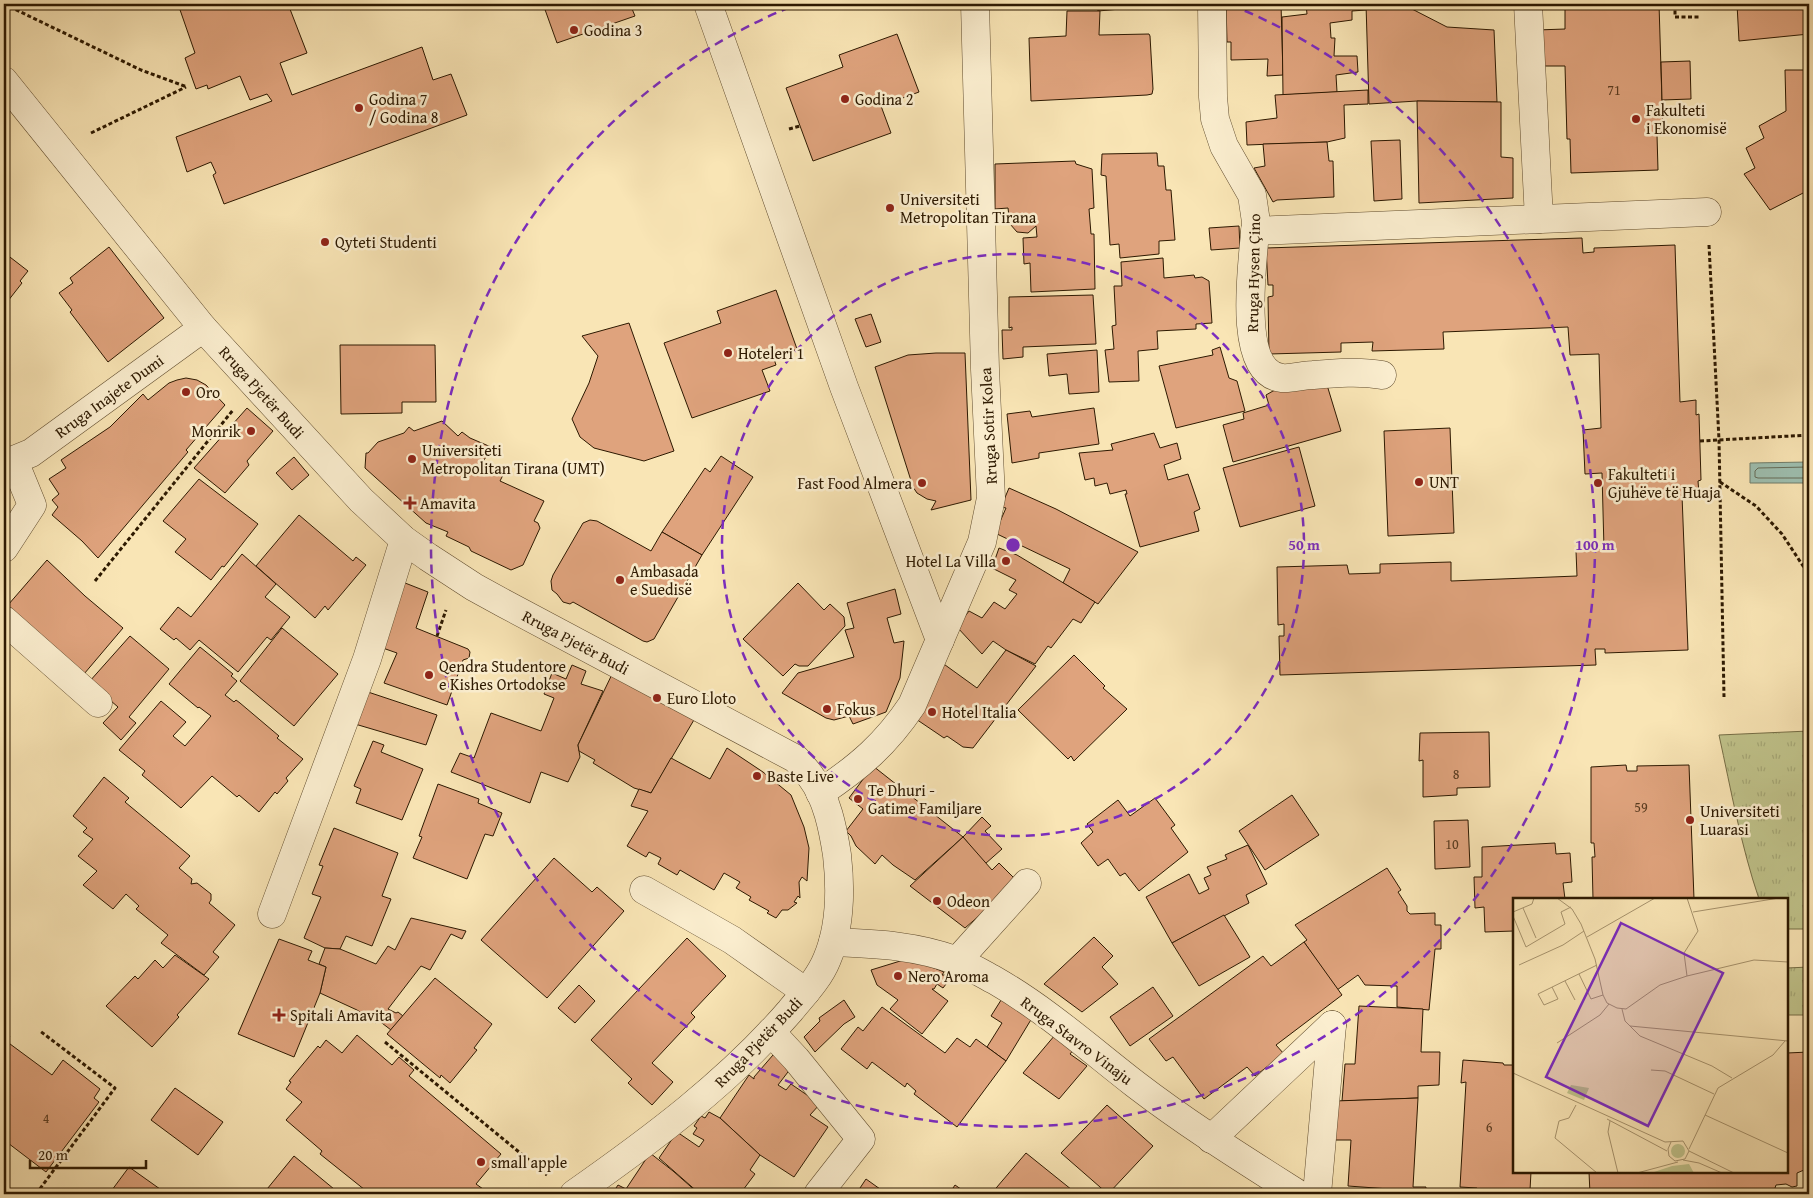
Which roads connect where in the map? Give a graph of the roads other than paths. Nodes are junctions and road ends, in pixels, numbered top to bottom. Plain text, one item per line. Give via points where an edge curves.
1 (708, 4) edge
2 (975, 4) edge
3 (1212, 4) edge
4 (1528, 4) edge
5 (4, 81) edge
6 (1707, 212) road end
7 (1539, 219) junction
8 (1255, 231) junction
9 (203, 328) junction
10 (1382, 375) dead end
11 (9, 463) edge
12 (404, 540) junction
13 (4, 548) edge
14 (4, 620) edge
15 (940, 640) junction
16 (98, 703) dead end
17 (820, 793) junction
18 (1027, 884) dead end
19 (644, 890) dead end
20 (272, 914) dead end
21 (833, 942) junction
22 (958, 961) junction
23 (806, 992) junction
24 (771, 1032) junction
25 (1211, 1139) junction
26 (574, 1194) edge
27 (818, 1194) edge
28 (1298, 1194) edge
29 (1317, 1194) edge

1 - 15 street via 844,387
2 - 15 street, Rruga Sotir Kolea via 991,498 982,542
3 - 8 street, Rruga Hysen Çino via 1214,119 1224,146 1252,195
4 - 7 street
5 - 9 street, Rruga Pjetër Budi
6 - 7 street
7 - 8 street
8 - 10 street, Rruga Hysen Çino via 1250,309 1255,350 1265,368 1283,378 1326,374
9 - 11 street, Rruga Inajete Dumi via 31,453
9 - 12 street, Rruga Pjetër Budi via 361,500
11 - 13 street, Rruga Inajete Dumi via 32,505
12 - 17 street, Rruga Pjetër Budi via 474,587 796,759 812,777
12 - 20 street via 367,659
14 - 16 street
15 - 17 street, Rruga Sotir Kolea via 920,688 901,722 872,754
17 - 21 street, Rruga Pjetër Budi via 832,829 840,883
18 - 22 street
19 - 23 street via 732,940
21 - 22 street, Rruga Stavro Vinaju via 911,947
21 - 23 street, Rruga Pjetër Budi via 827,960
22 - 25 street, Rruga Stavro Vinaju via 1010,989 1053,1019
23 - 24 street, Rruga Pjetër Budi
24 - 26 street, Rruga Pjetër Budi via 708,1092
24 - 27 street via 861,1139
25 - 28 street, Rruga Stavro Vinaju
25 - 29 street via 1332,1025

